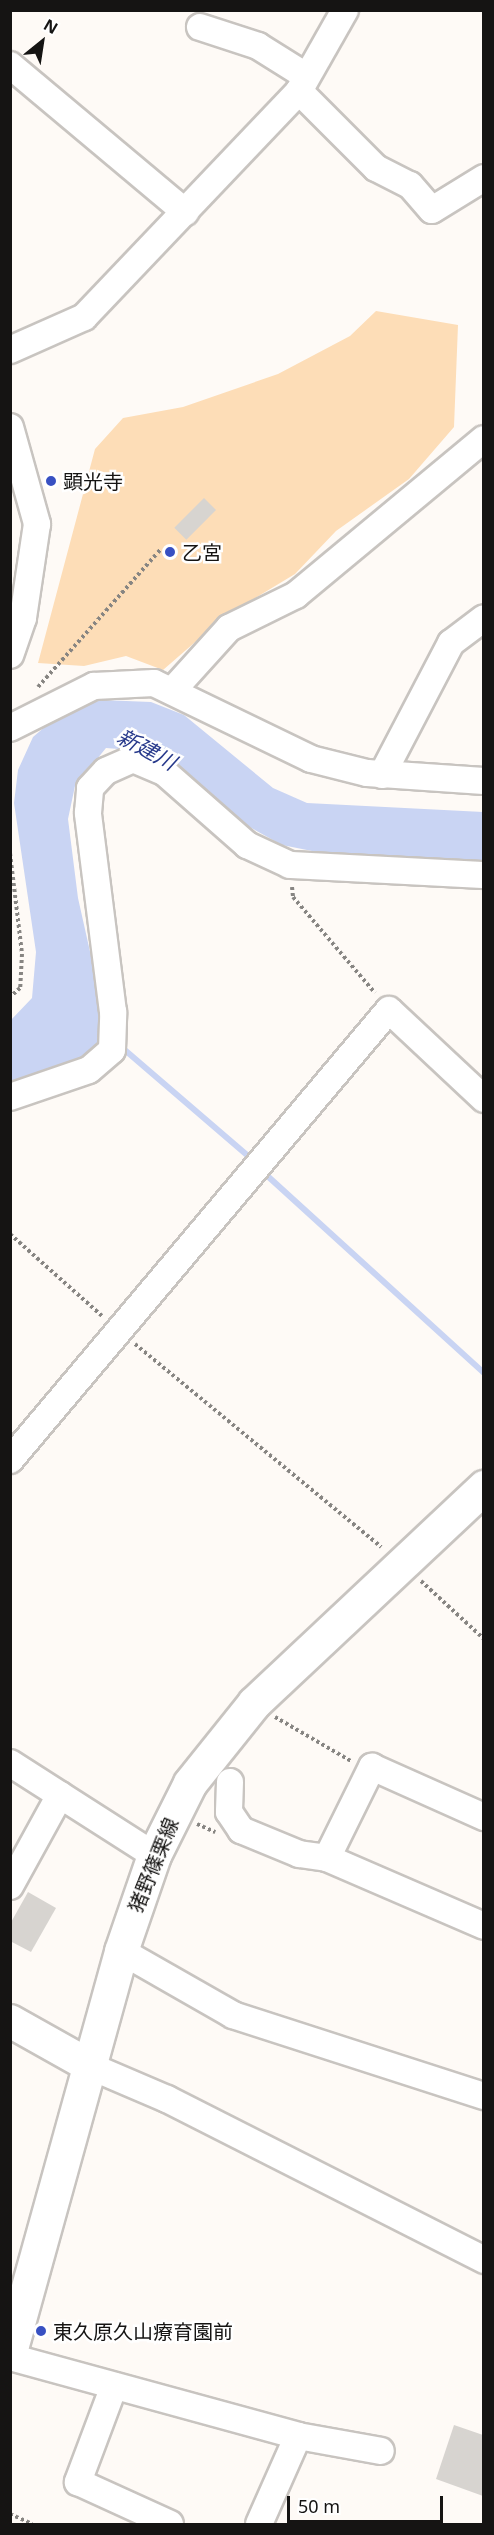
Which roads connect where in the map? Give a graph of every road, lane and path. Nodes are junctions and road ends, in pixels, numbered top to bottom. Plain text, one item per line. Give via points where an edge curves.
1 (345, 10) edge
2 (200, 27) dead end
3 (10, 65) edge
4 (302, 83) junction
5 (483, 178) edge
6 (185, 212) junction
7 (10, 350) edge
8 (10, 427) edge
9 (483, 439) edge
10 (161, 549) dead end
11 (483, 618) edge
12 (10, 655) edge
13 (45, 680) dead end
14 (172, 691) junction
15 (10, 728) edge
16 (382, 775) junction
17 (483, 781) edge
18 (10, 853) edge
19 (291, 865) junction
20 (483, 875) edge
21 (10, 997) edge
22 (389, 1010) junction
23 (10, 1097) edge
24 (483, 1099) edge
25 (10, 1234) edge
26 (118, 1331) junction
27 (10, 1460) edge
28 (483, 1487) edge
29 (400, 1562) junction
30 (483, 1639) edge
31 (254, 1703) junction
32 (10, 1763) edge
33 (372, 1767) junction
34 (230, 1782) dead end
35 (60, 1795) junction
36 (483, 1817) edge
37 (153, 1855) junction
38 (327, 1858) junction
39 (10, 1886) edge
40 (483, 1926) edge
41 (121, 1950) junction
42 (10, 2021) edge
43 (92, 2067) junction
44 (483, 2096) edge
45 (483, 2260) edge
46 (10, 2352) edge
47 (10, 2357) edge
48 (114, 2386) junction
49 (298, 2436) junction
50 (381, 2451) dead end
51 (10, 2514) edge
52 (32, 2524) edge
53 (170, 2524) edge
54 (259, 2524) edge

1 - 4 street
2 - 4 street via 258,45
3 - 6 street
4 - 5 street via 376,168 410,185 432,210
4 - 6 street
6 - 7 street via 84,317
8 - 12 street via 37,525 23,618
9 - 14 street via 296,595 230,628
10 - 13 path
11 - 16 street via 451,643
14 - 15 street via 154,683 94,686
14 - 16 street via 311,759
16 - 17 street
18 - 21 path via 22,954 20,988
19 - 20 street
19 - 22 path via 293,897
19 - 23 street via 247,845 164,772 133,759 106,771 90,788 88,813 113,1012 112,1050 89,1070
22 - 24 street
22 - 26 street
25 - 26 path
26 - 27 street
26 - 29 path
28 - 29 main road, 猪野篠栗線
29 - 30 path
29 - 31 main road, 猪野篠栗線
31 - 33 path via 334,1755
31 - 37 main road, 猪野篠栗線 via 190,1783
32 - 35 street
33 - 36 street
33 - 38 street
34 - 38 street via 228,1812 240,1830 299,1854
35 - 37 street
35 - 39 street
37 - 41 main road, 猪野篠栗線
38 - 40 street
41 - 43 main road, 猪野篠栗線
41 - 44 street via 233,2015
42 - 43 street
43 - 45 street via 178,2104
43 - 46 main road, 猪野篠栗線
47 - 48 street
48 - 49 street
48 - 53 street via 78,2482
49 - 50 street
49 - 54 street
51 - 52 path

